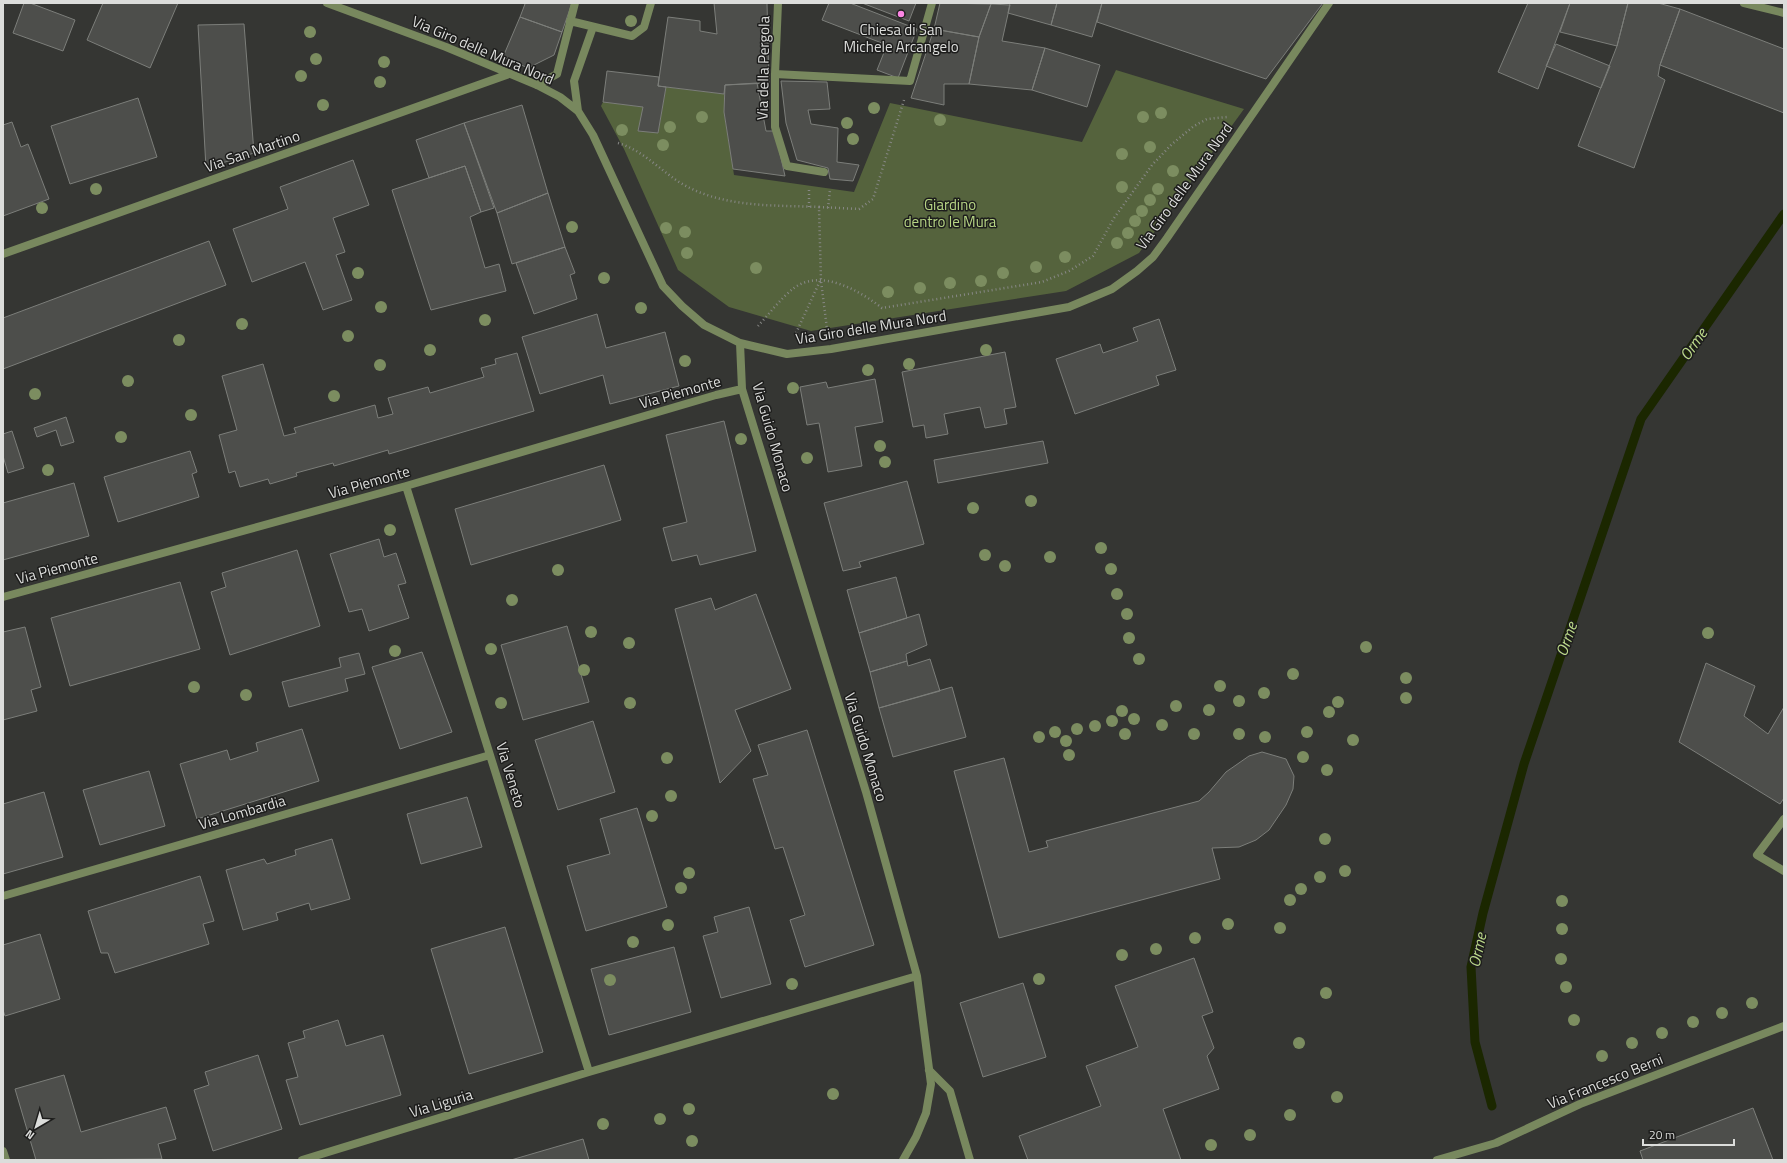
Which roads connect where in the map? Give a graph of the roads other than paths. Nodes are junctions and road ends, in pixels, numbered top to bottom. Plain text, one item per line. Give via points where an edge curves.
1 (327, 3) edge
2 (575, 3) edge
3 (651, 3) edge
4 (778, 3) edge
5 (932, 3) edge
6 (1329, 3) edge
7 (1744, 3) edge
8 (1784, 14) edge
9 (570, 21) junction
10 (593, 27) junction
11 (509, 74) junction
12 (775, 74) junction
13 (537, 85) junction
14 (578, 111) junction
15 (824, 172) dead end
16 (3, 254) edge
17 (740, 343) junction
18 (742, 389) junction
19 (406, 486) junction
20 (3, 597) edge
21 (490, 756) junction
22 (1784, 819) edge
23 (1784, 871) edge
24 (3, 896) edge
25 (917, 976) junction
26 (1784, 1026) edge
27 (929, 1070) junction
28 (589, 1072) junction
29 (3, 1151) edge
30 (6, 1160) edge
31 (302, 1160) edge
32 (903, 1160) edge
33 (970, 1160) edge
34 (1438, 1160) edge

1 - 11 street, Via Giro delle Mura Nord
2 - 9 street
3 - 10 street via 644,27 632,36
4 - 12 street, Via della Pergola
5 - 12 street via 910,82
6 - 17 street, Via Giro delle Mura Nord via 1153,257 1112,289 1069,307 831,349 787,354
7 - 8 street
9 - 10 street
9 - 13 street via 557,74
10 - 14 street via 574,82
11 - 13 street, Via Giro delle Mura Nord
11 - 16 street, Via San Martino
12 - 15 street, Via della Pergola via 775,127 787,166
13 - 14 street, Via Giro delle Mura Nord via 560,97
14 - 17 street, Via Giro delle Mura Nord via 593,135 664,286 704,325
17 - 18 street, Via Guido Monaco
18 - 19 street, Via Piemonte
18 - 25 street, Via Guido Monaco via 864,785
19 - 20 street, Via Piemonte
19 - 21 street, Via Veneto
21 - 24 street, Via Lombardia
21 - 28 street, Via Veneto
22 - 23 street via 1757,855
25 - 27 street, Via Guido Monaco
25 - 28 street, Via Liguria
26 - 34 street, Via Francesco Berni via 1600,1096 1496,1143
27 - 32 street, Via Guido Monaco via 931,1084 926,1113 916,1138
27 - 33 street via 950,1091
28 - 31 street, Via Liguria
29 - 30 street

